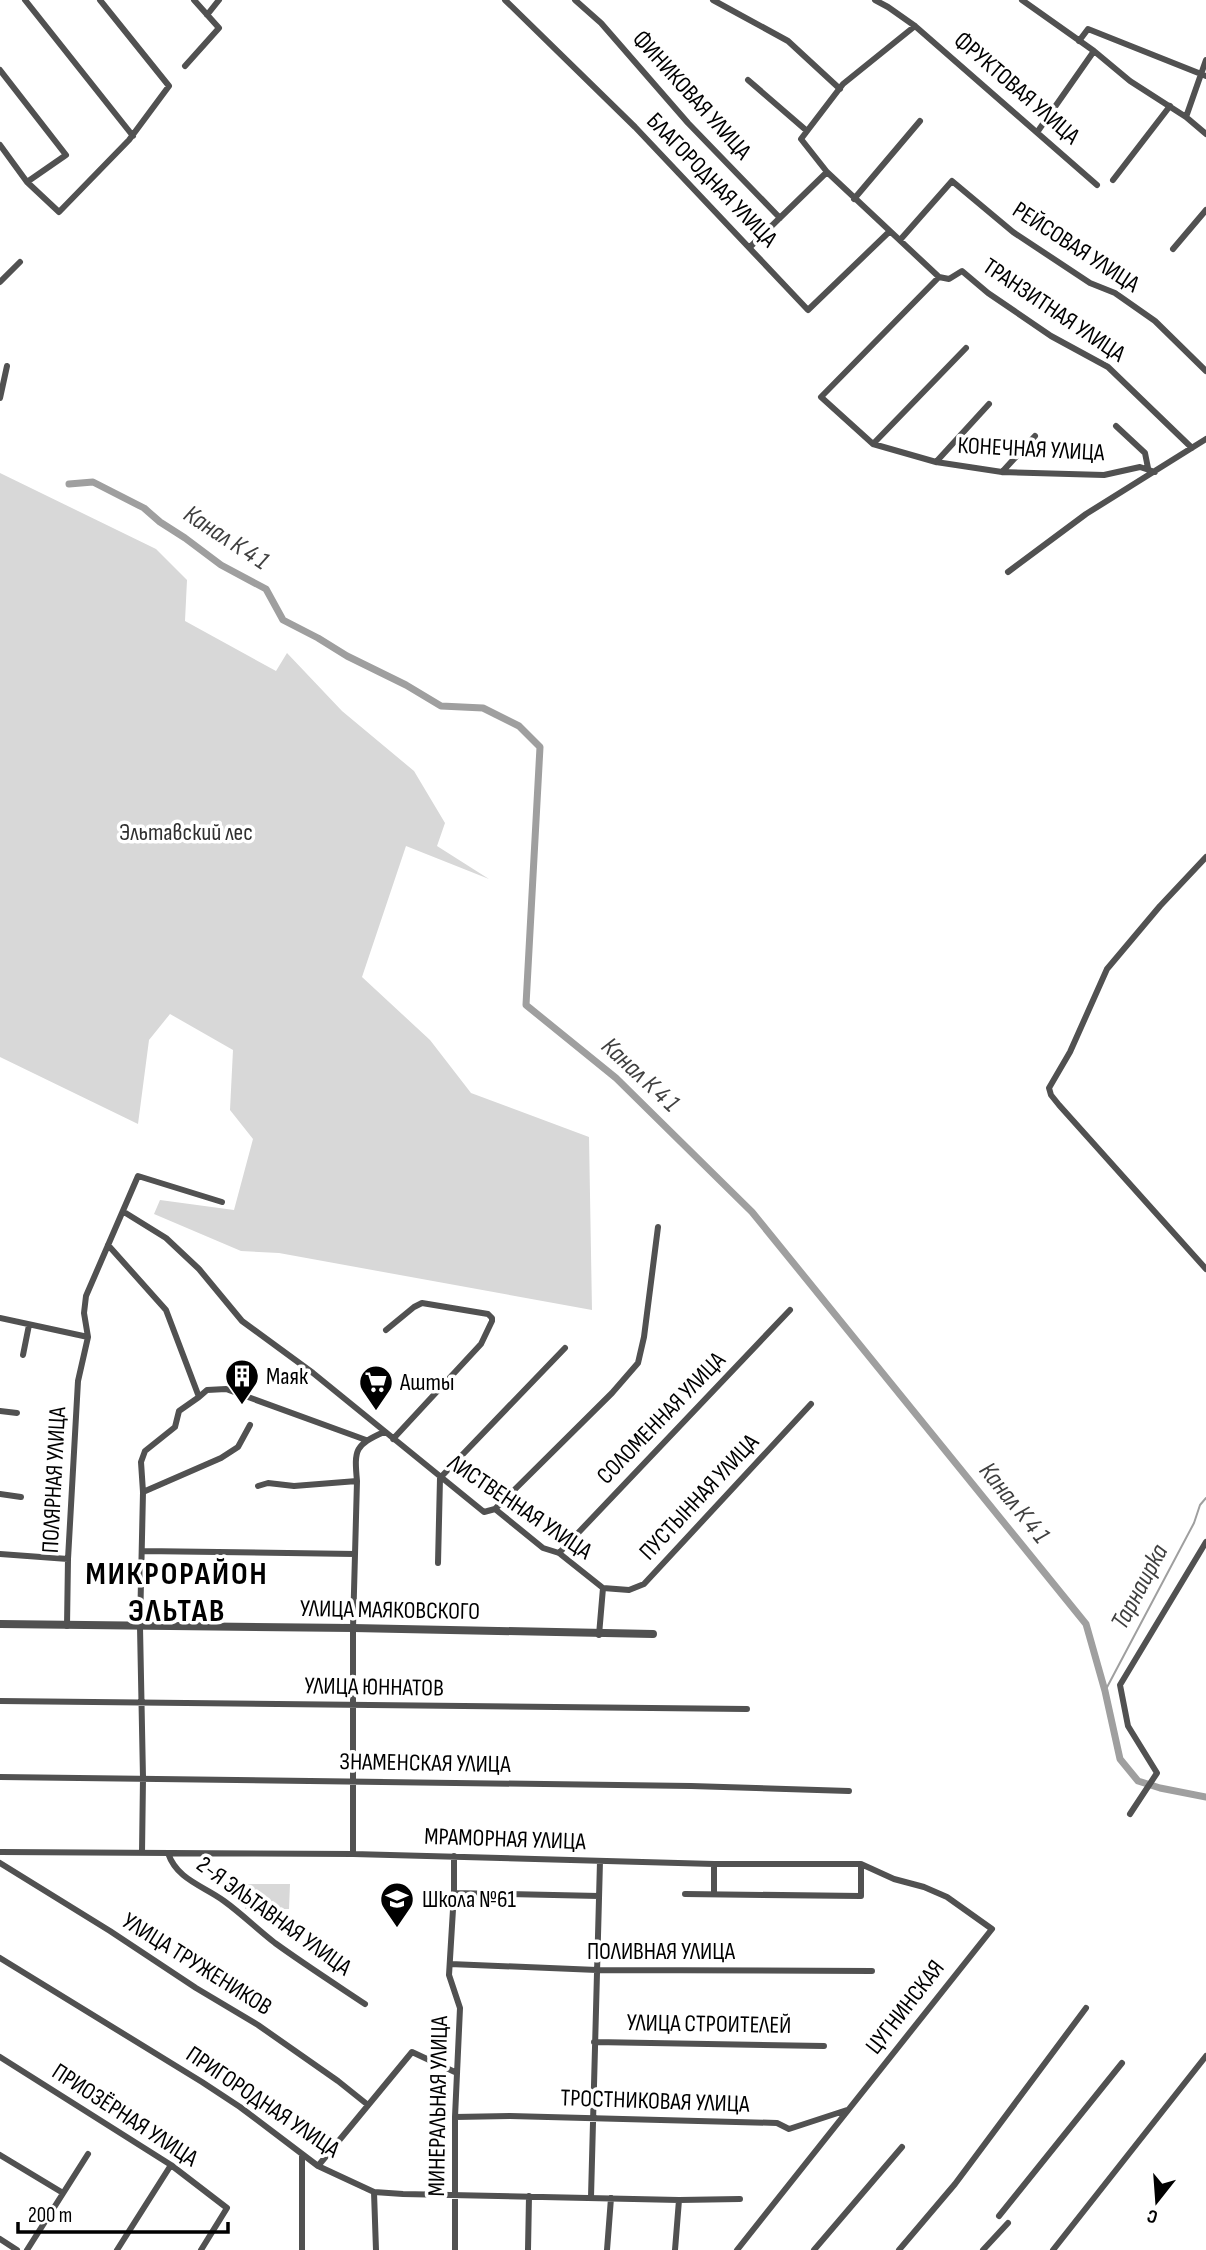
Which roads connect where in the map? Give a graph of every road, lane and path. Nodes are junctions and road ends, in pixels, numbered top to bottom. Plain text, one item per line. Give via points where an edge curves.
1 (25, 0) edge
2 (100, 0) edge
3 (194, 0) edge
4 (219, 0) edge
5 (505, 0) edge
6 (575, 0) edge
7 (713, 0) edge
8 (875, 0) edge
9 (894, 0) edge
10 (1022, 0) edge
11 (888, 7) junction
12 (206, 15) junction
13 (915, 26) junction
14 (1079, 41) junction
15 (1094, 51) junction
16 (1206, 60) edge
17 (185, 66) dead end
18 (0, 70) edge
19 (1204, 75) edge
20 (748, 79) dead end
21 (840, 89) junction
22 (1170, 106) junction
23 (1186, 117) junction
24 (920, 121) dead end
25 (807, 131) junction
26 (1038, 131) junction
27 (1206, 134) edge
28 (133, 136) junction
29 (1, 148) edge
30 (827, 172) junction
31 (1113, 180) dead end
32 (27, 182) junction
33 (1097, 185) dead end
34 (855, 199) junction
35 (1206, 210) edge
36 (780, 218) junction
37 (890, 231) junction
38 (900, 240) junction
39 (750, 247) junction
40 (1173, 249) dead end
41 (20, 262) dead end
42 (939, 276) junction
43 (0, 282) edge
44 (966, 348) dead end
45 (7, 366) dead end
46 (1206, 371) edge
47 (0, 398) edge
48 (989, 404) dead end
49 (1116, 426) dead end
50 (1035, 436) dead end
51 (1206, 439) edge
52 (873, 444) junction
53 (1192, 448) junction
54 (936, 462) junction
55 (1152, 470) junction
56 (1002, 472) junction
57 (1008, 572) dead end
58 (1206, 857) edge
59 (222, 1202) dead end
60 (124, 1212) junction
61 (658, 1227) dead end
62 (108, 1245) junction
63 (1206, 1269) edge
64 (790, 1310) dead end
65 (0, 1318) edge
66 (29, 1325) junction
67 (386, 1330) dead end
68 (88, 1337) junction
69 (565, 1348) dead end
70 (23, 1356) dead end
71 (199, 1396) junction
72 (811, 1404) dead end
73 (0, 1411) edge
74 (17, 1413) dead end
75 (250, 1425) dead end
76 (384, 1432) junction
77 (393, 1439) junction
78 (366, 1440) junction
79 (440, 1478) junction
80 (357, 1481) junction
81 (258, 1486) dead end
82 (143, 1492) junction
83 (0, 1494) edge
84 (21, 1497) dead end
85 (495, 1509) junction
86 (1206, 1542) edge
87 (142, 1551) junction
88 (559, 1553) junction
89 (355, 1554) junction
90 (0, 1555) edge
91 (68, 1559) junction
92 (438, 1563) dead end
93 (603, 1588) junction
94 (0, 1624) edge
95 (67, 1626) junction
96 (140, 1627) junction
97 (353, 1628) junction
98 (599, 1634) junction
99 (653, 1634) dead end
100 (0, 1701) edge
101 (142, 1703) junction
102 (354, 1706) junction
103 (747, 1709) dead end
104 (0, 1777) edge
105 (143, 1778) junction
106 (353, 1782) junction
107 (849, 1791) dead end
108 (1130, 1814) dead end
109 (0, 1852) edge
110 (142, 1853) junction
111 (168, 1853) junction
112 (353, 1854) junction
113 (454, 1856) junction
114 (600, 1861) junction
115 (0, 1863) edge
116 (714, 1864) junction
117 (861, 1864) junction
118 (454, 1893) junction
119 (685, 1894) dead end
120 (714, 1894) junction
121 (599, 1896) junction
122 (992, 1929) joint
123 (0, 1958) edge
124 (450, 1964) junction
125 (597, 1970) junction
126 (872, 1971) dead end
127 (365, 2004) dead end
128 (1086, 2008) dead end
129 (594, 2042) junction
130 (824, 2046) dead end
131 (1206, 2056) edge
132 (0, 2057) edge
133 (1122, 2063) dead end
134 (457, 2073) junction
135 (368, 2105) junction
136 (849, 2109) junction
137 (455, 2117) junction
138 (593, 2118) junction
139 (902, 2147) dead end
140 (88, 2154) dead end
141 (0, 2155) edge
142 (303, 2156) junction
143 (171, 2165) junction
144 (318, 2166) junction
145 (374, 2192) junction
146 (63, 2193) junction
147 (456, 2195) junction
148 (529, 2196) junction
149 (591, 2197) junction
150 (611, 2198) junction
151 (740, 2199) dead end
152 (678, 2200) junction
153 (999, 2216) dead end
154 (1009, 2223) dead end
155 (0, 2239) edge
156 (17, 2250) edge
157 (27, 2250) edge
158 (117, 2250) edge
159 (201, 2250) edge
160 (302, 2250) edge
161 (376, 2250) edge
162 (455, 2250) edge
163 (528, 2250) edge
164 (607, 2250) edge
165 (675, 2250) edge
166 (737, 2250) edge
167 (814, 2250) edge
168 (899, 2250) edge
169 (983, 2250) edge
170 (1053, 2250) edge

1 - 28 street
2 - 28 street via 169,86
3 - 12 street
4 - 12 street
5 - 39 street, БЛАГОРОДНАЯ УЛИЦА
6 - 36 street, ФИНИКОВАЯ УЛИЦА
7 - 21 street via 788,41
8 - 11 street, ФРУКТОВАЯ УЛИЦА
9 - 11 street
10 - 14 street
11 - 13 street, ФРУКТОВАЯ УЛИЦА
12 - 17 street via 219,27
13 - 21 street
13 - 26 street, ФРУКТОВАЯ УЛИЦА
14 - 15 street
14 - 19 street via 1088,29
15 - 22 street
15 - 26 street
16 - 19 street
18 - 32 street via 66,155
19 - 23 street
20 - 25 street
21 - 25 street
22 - 23 street
22 - 31 street
23 - 27 street
24 - 34 street
25 - 30 street via 801,139
26 - 33 street, ФРУКТОВАЯ УЛИЦА
28 - 32 street via 59,212
29 - 32 street
30 - 34 street
30 - 36 street
34 - 37 street
35 - 40 street
36 - 39 street
37 - 38 street
37 - 39 street, БЛАГОРОДНАЯ УЛИЦА via 808,310
38 - 42 street
38 - 46 street, РЕЙСОВАЯ УЛИЦА via 952,181 1013,232 1156,321
41 - 43 street
42 - 52 street, КОНЕЧНАЯ УЛИЦА via 821,397
42 - 53 street, ТРАНЗИТНАЯ УЛИЦА via 949,279 962,271 1051,336 1108,367
44 - 52 street
45 - 47 street
48 - 54 street
49 - 55 street via 1145,453
50 - 56 street
51 - 53 street, КОНЕЧНАЯ УЛИЦА
52 - 54 street, КОНЕЧНАЯ УЛИЦА
53 - 55 street, КОНЕЧНАЯ УЛИЦА
54 - 56 street, КОНЕЧНАЯ УЛИЦА
55 - 56 street, КОНЕЧНАЯ УЛИЦА via 1140,467 1104,475
55 - 57 street
58 - 63 street via 1107,970 1049,1088
59 - 60 street, ПОЛЯРНАЯ УЛИЦА via 138,1177
60 - 62 street, ПОЛЯРНАЯ УЛИЦА
60 - 76 street, ЛИСТВЕННАЯ УЛИЦА via 166,1238 242,1321
61 - 85 street via 638,1363
62 - 68 street, ПОЛЯРНАЯ УЛИЦА via 86,1296
62 - 71 street via 166,1310
64 - 88 street, СОЛОМЕННАЯ УЛИЦА
65 - 66 street
66 - 68 street
66 - 70 street
67 - 77 street via 422,1303 492,1318 481,1344
68 - 91 street, ПОЛЯРНАЯ УЛИЦА via 78,1381
69 - 79 street
71 - 78 street via 207,1390 226,1389
71 - 82 street via 179,1411 175,1427 145,1451
72 - 93 street, ПУСТЫННАЯ УЛИЦА via 644,1584 629,1590
73 - 74 street
75 - 82 street via 238,1447 221,1458
76 - 77 street, ЛИСТВЕННАЯ УЛИЦА
76 - 78 street
77 - 79 street, ЛИСТВЕННАЯ УЛИЦА
78 - 80 street via 357,1454
79 - 85 street, ЛИСТВЕННАЯ УЛИЦА via 484,1512
79 - 92 street
80 - 81 street
80 - 89 street
82 - 87 street
83 - 84 street
85 - 88 street, ЛИСТВЕННАЯ УЛИЦА via 543,1548
86 - 108 street via 1121,1685 1128,1726 1157,1773
87 - 89 street
87 - 96 street
88 - 93 street, ЛИСТВЕННАЯ УЛИЦА
89 - 97 street
90 - 91 street
91 - 95 street, ПОЛЯРНАЯ УЛИЦА
93 - 98 street, ЛИСТВЕННАЯ УЛИЦА
94 - 95 street, УЛИЦА МАЯКОВСКОГО
95 - 96 street, УЛИЦА МАЯКОВСКОГО
96 - 97 street, УЛИЦА МАЯКОВСКОГО
96 - 101 street
97 - 98 street, УЛИЦА МАЯКОВСКОГО
97 - 102 street
98 - 99 street, УЛИЦА МАЯКОВСКОГО
100 - 101 street, УЛИЦА ЮННАТОВ
101 - 102 street, УЛИЦА ЮННАТОВ
101 - 105 street
102 - 103 street, УЛИЦА ЮННАТОВ
102 - 106 street
104 - 105 street, ЗНАМЕНСКАЯ УЛИЦА
105 - 106 street, ЗНАМЕНСКАЯ УЛИЦА
105 - 110 street
106 - 107 street, ЗНАМЕНСКАЯ УЛИЦА
106 - 112 street
109 - 110 street, МРАМОРНАЯ УЛИЦА
110 - 111 street, МРАМОРНАЯ УЛИЦА
111 - 112 street, МРАМОРНАЯ УЛИЦА
111 - 127 street, 2-Я ЭЛЬТАВНАЯ УЛИЦА via 179,1872 196,1886 221,1899 275,1943
112 - 113 street, МРАМОРНАЯ УЛИЦА
113 - 114 street, МРАМОРНАЯ УЛИЦА
113 - 118 street, МИНЕРАЛЬНАЯ УЛИЦА
114 - 116 street, МРАМОРНАЯ УЛИЦА
114 - 121 street
115 - 135 street, УЛИЦА ТРУЖЕНИКОВ via 258,2025
116 - 117 street, МРАМОРНАЯ УЛИЦА
116 - 120 street
117 - 120 street via 861,1896
117 - 122 street, МРАМОРНАЯ УЛИЦА via 925,1887
118 - 121 street
118 - 124 street, МИНЕРАЛЬНАЯ УЛИЦА
119 - 120 street
121 - 125 street
122 - 136 street, ЦУГНИНСКАЯ
123 - 142 street, ПРИГОРОДНАЯ УЛИЦА via 211,2088
124 - 125 street, ПОЛИВНАЯ УЛИЦА
124 - 134 street, МИНЕРАЛЬНАЯ УЛИЦА via 460,2008
125 - 126 street, ПОЛИВНАЯ УЛИЦА
125 - 129 street
128 - 168 street via 955,2184
129 - 130 street, УЛИЦА СТРОИТЕЛЕЙ
129 - 138 street
131 - 170 street
132 - 143 street, ПРИОЗЁРНАЯ УЛИЦА
133 - 153 street
134 - 135 street via 412,2052
134 - 137 street, МИНЕРАЛЬНАЯ УЛИЦА
135 - 144 street
136 - 138 street, ТРОСТНИКОВАЯ УЛИЦА via 789,2129 777,2123
136 - 166 street, ЦУГНИНСКАЯ
137 - 138 street, ТРОСТНИКОВАЯ УЛИЦА
137 - 147 street, МИНЕРАЛЬНАЯ УЛИЦА
138 - 149 street
139 - 167 street
140 - 146 street
141 - 146 street
142 - 144 street, ПРИГОРОДНАЯ УЛИЦА
142 - 160 street
143 - 158 street
143 - 159 street, ПРИОЗЁРНАЯ УЛИЦА via 227,2207
144 - 145 street, ПРИГОРОДНАЯ УЛИЦА
145 - 147 street, ПРИГОРОДНАЯ УЛИЦА
145 - 161 street
146 - 157 street
147 - 148 street, ПРИГОРОДНАЯ УЛИЦА
147 - 162 street, МИНЕРАЛЬНАЯ УЛИЦА
148 - 149 street, ПРИГОРОДНАЯ УЛИЦА
148 - 163 street
149 - 150 street, ПРИГОРОДНАЯ УЛИЦА
150 - 152 street, ПРИГОРОДНАЯ УЛИЦА
150 - 164 street
151 - 152 street, ПРИГОРОДНАЯ УЛИЦА
152 - 165 street
154 - 169 street
155 - 156 street

